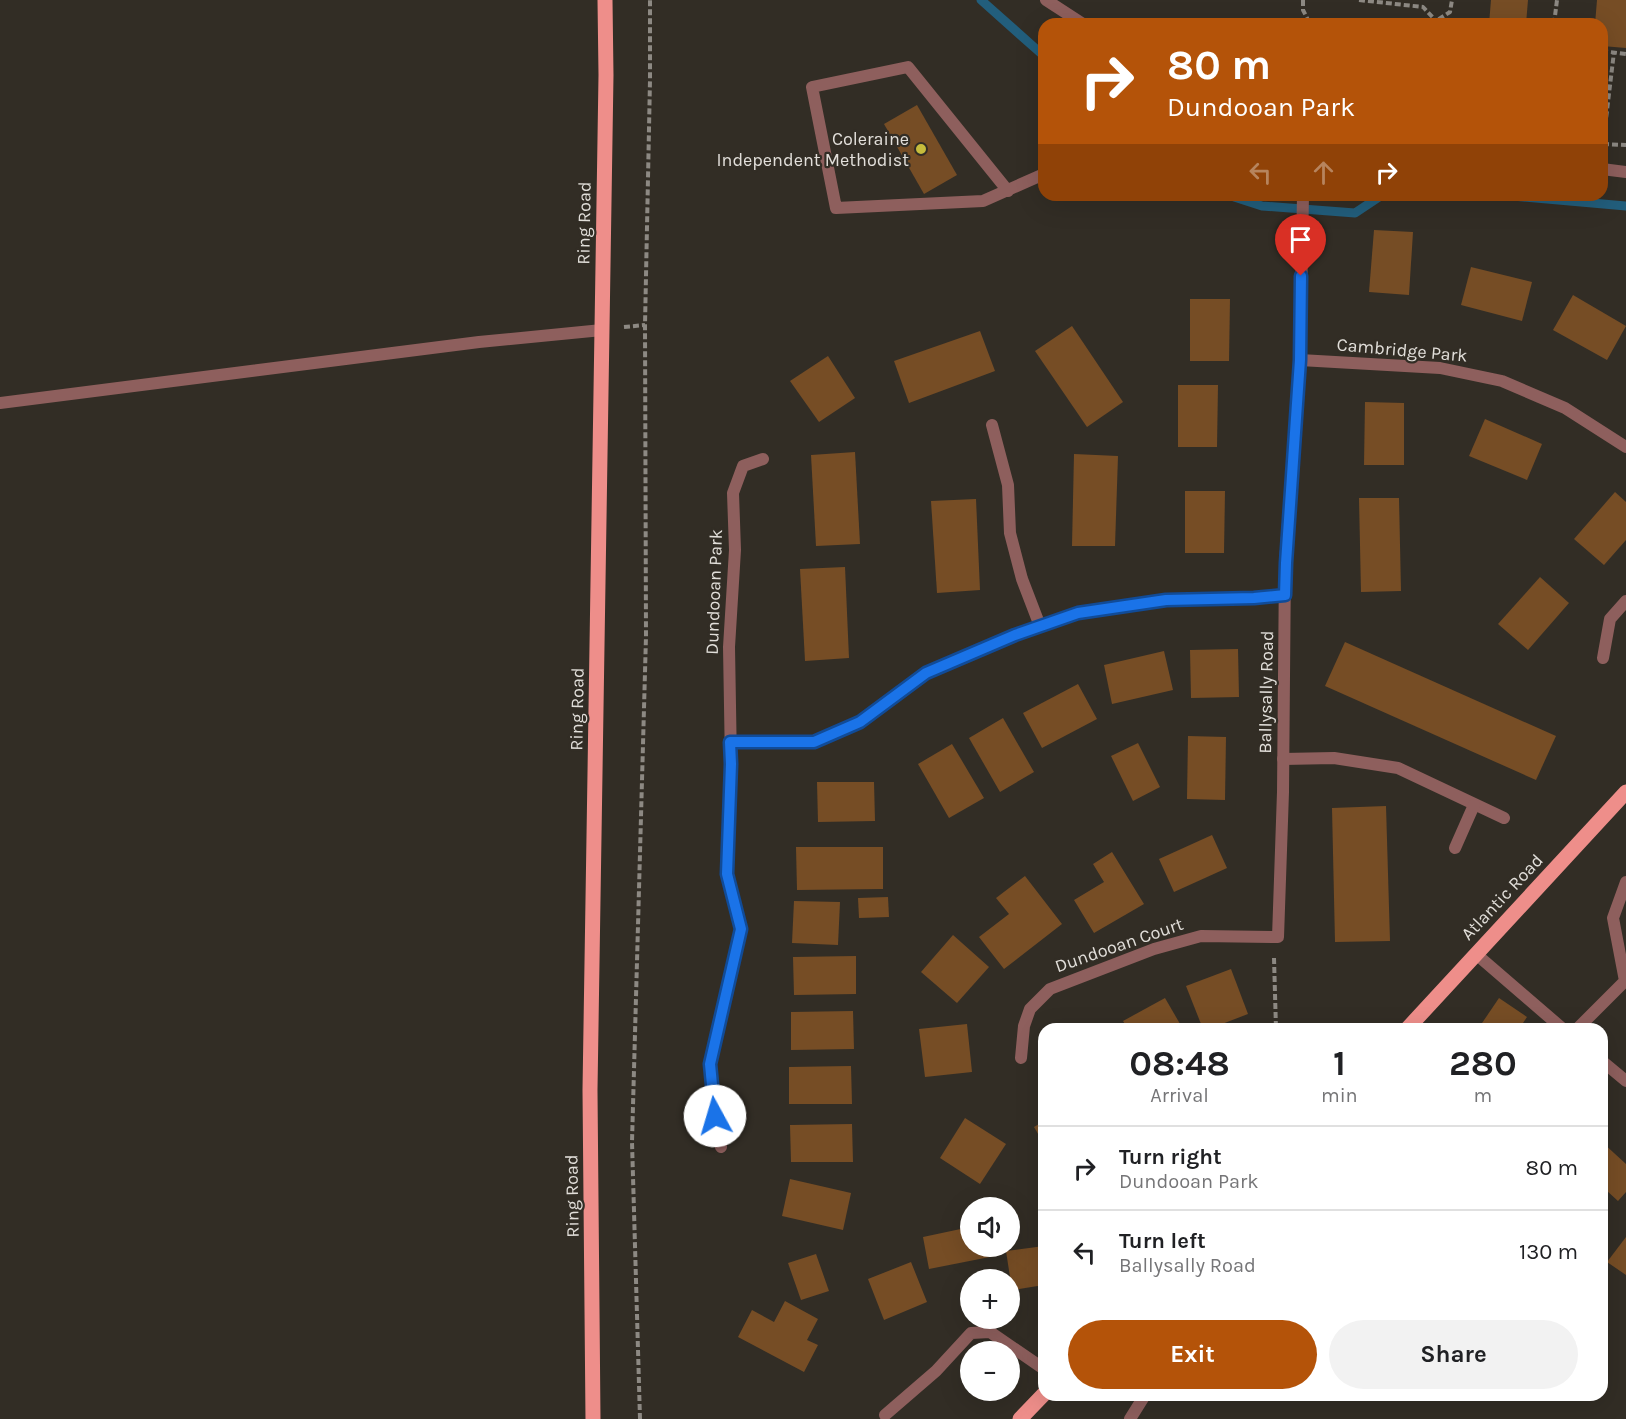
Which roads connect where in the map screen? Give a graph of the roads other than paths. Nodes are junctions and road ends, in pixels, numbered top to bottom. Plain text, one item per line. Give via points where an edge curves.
1 (605, 0) edge
2 (1046, 0) edge
3 (1074, 18) edge
4 (1608, 170) edge
5 (1626, 172) edge
6 (1038, 177) edge
7 (1008, 191) junction
8 (1302, 201) edge
9 (602, 330) junction
10 (1300, 360) junction
11 (0, 403) edge
12 (992, 425) dead end
13 (1626, 447) edge
14 (763, 459) dead end
15 (1285, 595) junction
16 (1626, 601) edge
17 (1041, 626) junction
18 (1604, 658) dead end
19 (730, 742) junction
20 (1283, 759) junction
21 (1626, 792) edge
22 (1474, 805) junction
23 (1504, 818) dead end
24 (1455, 848) dead end
25 (1626, 882) edge
26 (1278, 938) joint
27 (1476, 954) junction
28 (1413, 1023) edge
29 (1556, 1023) edge
30 (1583, 1023) edge
31 (1021, 1058) dead end
32 (1608, 1066) edge
33 (1626, 1081) edge
34 (721, 1147) dead end
35 (1038, 1365) edge
36 (1038, 1400) edge
37 (1141, 1401) edge
38 (885, 1415) dead end
39 (593, 1419) edge
40 (1020, 1419) edge
41 (1130, 1419) edge

1 - 9 main road, Ring Road
2 - 3 street
4 - 5 street
6 - 7 street
7 - 7 street via 983,201 836,208 812,87 908,67
8 - 10 street, Ballysally Road
9 - 11 street
9 - 39 main road, Ring Road via 590,1090
10 - 13 street, Cambridge Park via 1440,368 1502,381 1565,408
10 - 15 street, Ballysally Road
12 - 17 street via 1008,485 1010,533 1022,579
14 - 19 street, Dundooan Park via 743,466 733,493
15 - 17 street via 1166,600 1078,613
15 - 20 street, Ballysally Road
16 - 18 street via 1610,619
17 - 19 street via 926,673 860,722 814,742
19 - 34 street, Dundooan Park via 727,874 741,929 710,1064
20 - 22 street via 1334,758 1398,768
20 - 26 street, Ballysally Road
21 - 27 main road, Atlantic Road
22 - 23 street
22 - 24 street
25 - 30 street via 1613,918 1625,981
26 - 31 street, Dundooan Court via 1201,936 1154,949 1050,989 1030,1009
27 - 28 main road, Atlantic Road
27 - 29 street
32 - 33 street
35 - 38 street via 990,1332 971,1333 936,1371
36 - 40 main road
37 - 41 street

